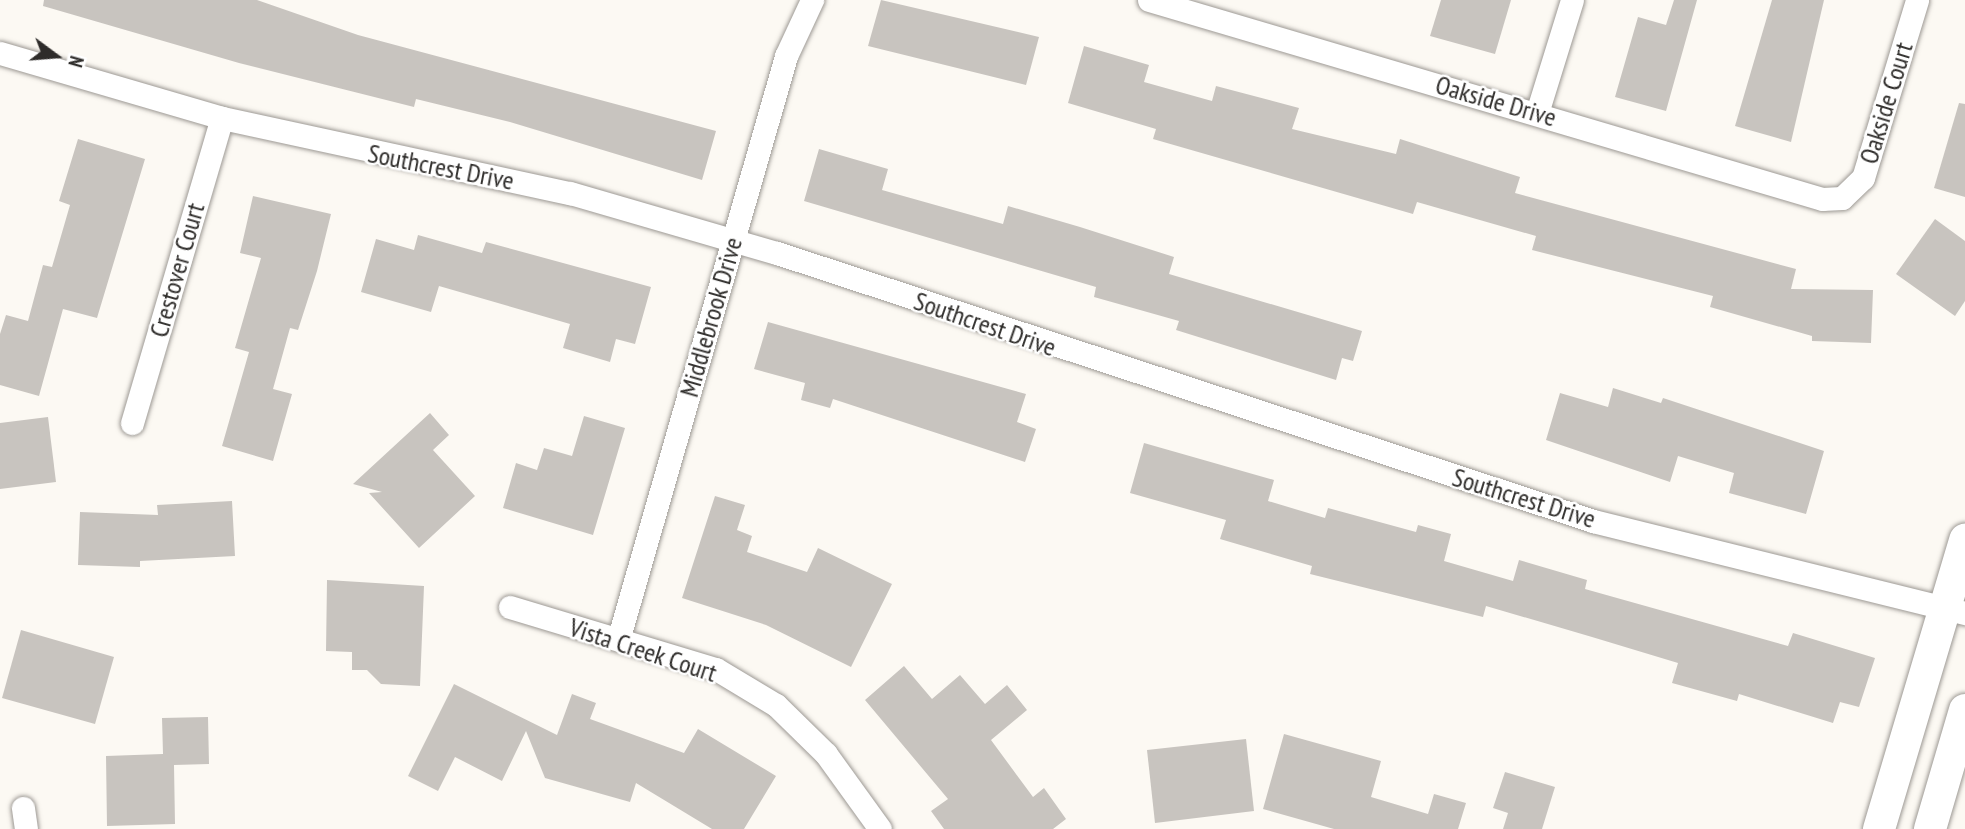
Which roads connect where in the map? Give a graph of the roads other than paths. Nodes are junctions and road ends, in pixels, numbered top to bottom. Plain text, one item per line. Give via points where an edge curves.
1 (812, 0) edge
2 (1149, 0) edge
3 (1572, 0) edge
4 (1917, 0) edge
5 (1219, 9) edge
6 (0, 53) edge
7 (1537, 113) junction
8 (222, 118) junction
9 (1842, 198) joint
10 (733, 241) junction
11 (132, 423) dead end
12 (1965, 540) edge
13 (510, 607) dead end
14 (1955, 611) edge
15 (619, 637) junction
16 (1965, 710) edge
17 (880, 829) edge
18 (1879, 829) edge
19 (1930, 829) edge

1 - 10 street, Middlebrook Drive via 786,56
2 - 5 street, Oakside Drive
3 - 7 street
4 - 9 street, Oakside Court via 1863,178
5 - 7 street, Oakside Drive
6 - 8 street, Southcrest Drive
7 - 9 street, Oakside Drive via 1822,199
8 - 10 street, Southcrest Drive via 570,193
8 - 11 street, Crestover Court
10 - 14 street, Southcrest Drive via 1593,520
10 - 15 street, Middlebrook Drive
12 - 14 main road
13 - 15 street, Vista Creek Court
14 - 18 main road
15 - 17 street, Vista Creek Court via 716,669 776,705 826,754
16 - 19 main road

